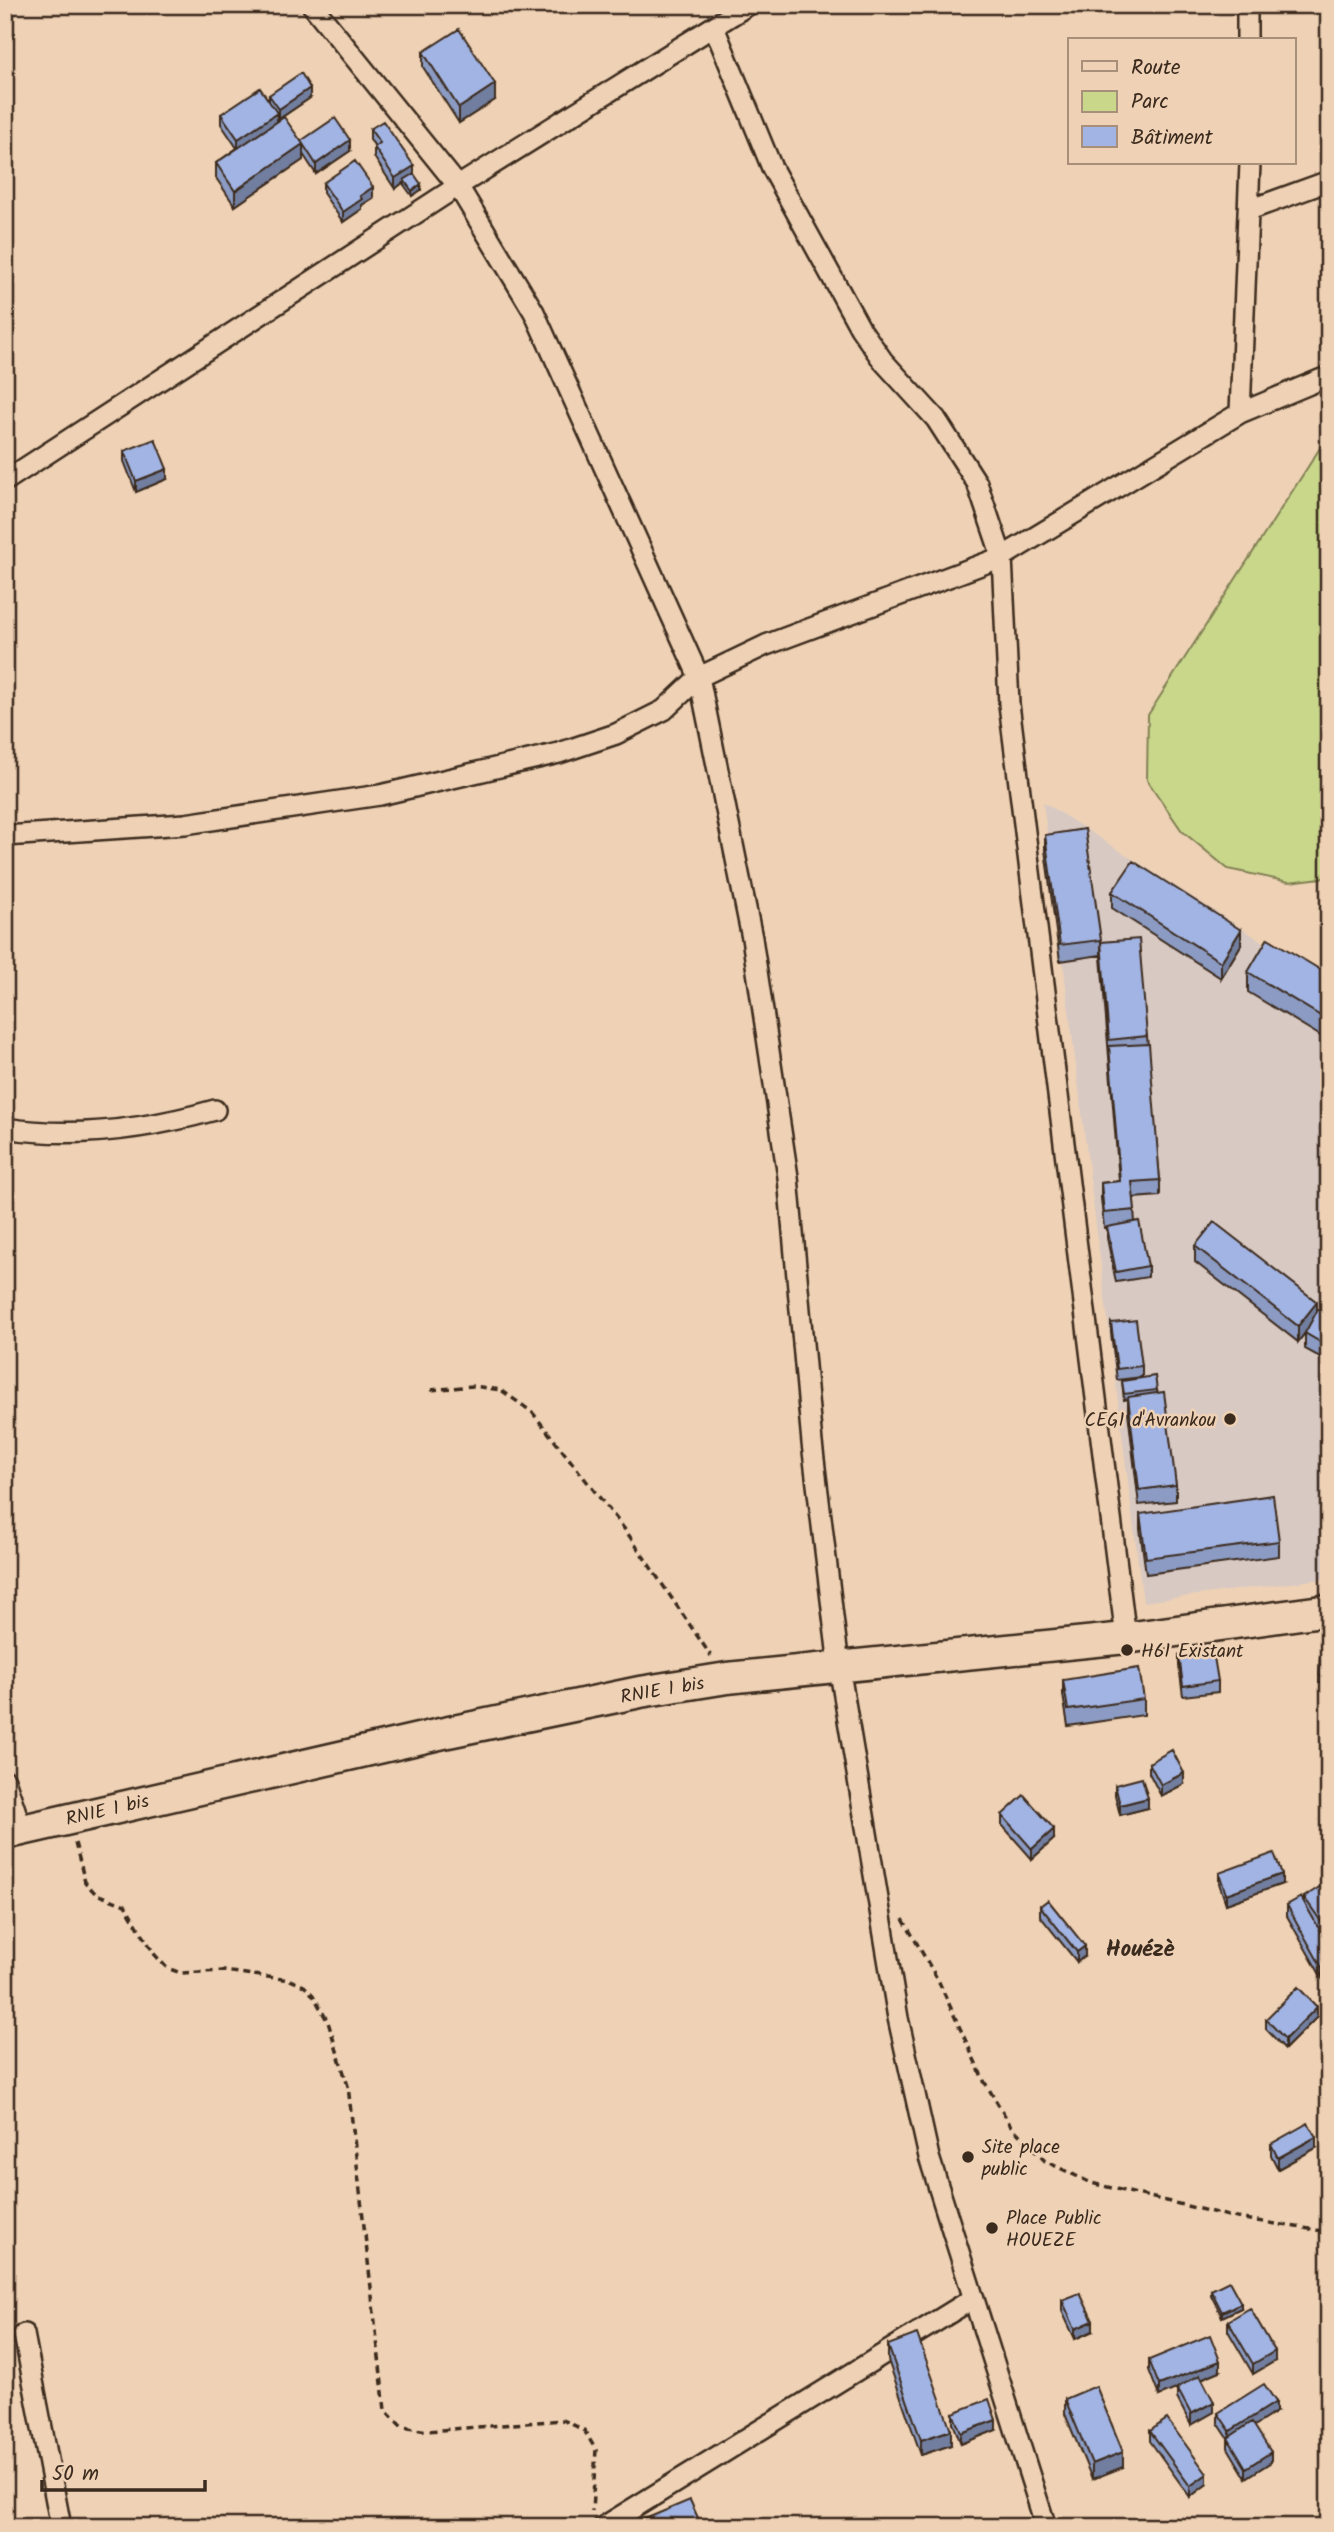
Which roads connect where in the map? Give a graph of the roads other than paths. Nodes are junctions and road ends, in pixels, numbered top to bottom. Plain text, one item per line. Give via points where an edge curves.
1 (312, 5) edge
2 (748, 5) edge
3 (1247, 5) edge
4 (714, 27) junction
5 (1247, 38) edge
6 (1250, 164) edge
7 (1329, 181) edge
8 (458, 186) junction
9 (1249, 210) junction
10 (1329, 376) edge
11 (1240, 413) junction
12 (5, 481) edge
13 (1002, 557) junction
14 (699, 677) junction
15 (5, 836) edge
16 (215, 1110) dead end
17 (5, 1128) edge
18 (1329, 1610) edge
19 (1126, 1638) junction
20 (839, 1666) junction
21 (5, 1780) edge
22 (14, 1832) edge
23 (974, 2298) junction
24 (24, 2333) dead end
25 (598, 2520) edge
26 (61, 2527) edge
27 (1046, 2527) edge

1 - 8 street
2 - 4 street
3 - 5 street
4 - 8 street
4 - 13 street via 772,167 860,328 883,361 936,419 977,483
6 - 9 street
7 - 9 street
8 - 12 street
8 - 14 street via 534,312
9 - 11 street
10 - 11 street
11 - 13 street
13 - 14 street via 766,645
13 - 19 street via 1009,704
14 - 15 street via 664,710 616,734 559,753 380,795 185,824
14 - 20 street via 752,938 788,1177 812,1443
16 - 17 street via 161,1124 97,1131
18 - 19 main road, RNIE 1 bis
19 - 20 main road, RNIE 1 bis
20 - 22 main road, RNIE 1 bis via 640,1692
20 - 23 street via 898,2018 929,2157
21 - 22 street
23 - 25 street
23 - 27 street
24 - 26 street

